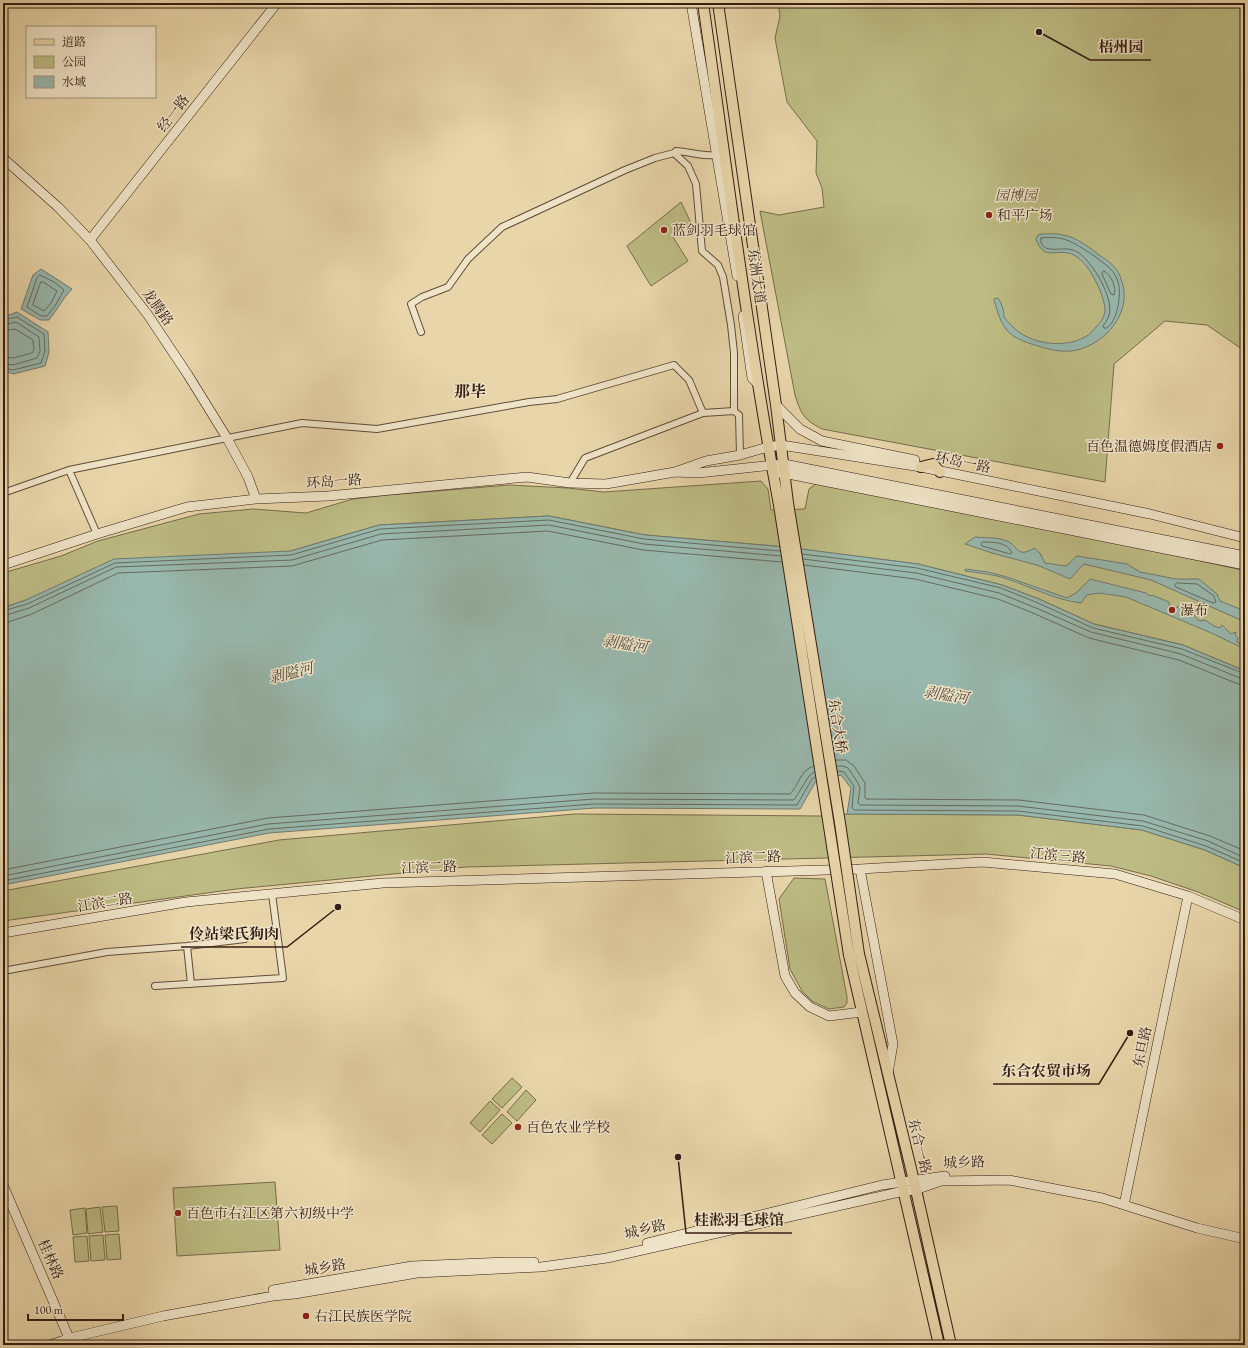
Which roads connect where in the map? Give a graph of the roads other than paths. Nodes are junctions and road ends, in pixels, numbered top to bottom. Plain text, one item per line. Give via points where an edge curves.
1 (277, 3) edge
2 (691, 3) edge
3 (702, 3) edge
4 (718, 3) edge
5 (674, 153) junction
6 (720, 155) junction
7 (3, 158) edge
8 (90, 240) junction
9 (421, 332) dead end
10 (770, 360) junction
11 (755, 362) junction
12 (758, 384) junction
13 (776, 405) junction
14 (734, 411) junction
15 (703, 413) junction
16 (227, 438) junction
17 (781, 445) junction
18 (768, 447) junction
19 (740, 455) junction
20 (921, 467) joint
21 (785, 468) junction
22 (937, 468) junction
23 (772, 469) junction
24 (69, 470) junction
25 (675, 472) junction
26 (570, 483) junction
27 (3, 494) edge
28 (256, 498) junction
29 (784, 504) junction
30 (1245, 531) edge
31 (97, 534) junction
32 (1245, 538) edge
33 (1245, 556) edge
34 (3, 565) edge
35 (1245, 565) edge
36 (860, 868) junction
37 (766, 871) junction
38 (272, 894) junction
39 (1188, 896) junction
40 (1245, 920) edge
41 (3, 933) edge
42 (245, 938) dead end
43 (187, 946) junction
44 (854, 954) junction
45 (3, 971) edge
46 (192, 984) junction
47 (155, 986) dead end
48 (862, 1012) junction
49 (888, 1074) junction
50 (3, 1185) edge
51 (903, 1186) junction
52 (915, 1186) junction
53 (1124, 1202) junction
54 (1245, 1234) edge
55 (1245, 1240) edge
56 (71, 1342) edge
57 (50, 1345) edge
58 (939, 1345) edge
59 (950, 1345) edge

1 - 8 main road, 经一路
2 - 6 main road
3 - 6 main road, 东洲大道
4 - 10 main road, 东洲大道
5 - 6 street via 676,151 709,157
5 - 9 street via 625,170 502,227 468,259 448,287 411,304
5 - 14 street via 688,166 696,184 702,251 718,265 723,277 734,353
6 - 11 main road, 东洲大道
6 - 12 main road via 752,378
7 - 8 main road, 龙腾路 via 58,207
8 - 16 main road, 龙腾路 via 148,315
10 - 11 main road
10 - 13 main road, 东洲大道
11 - 12 main road, 东洲大道
12 - 18 main road, 东洲大道
13 - 17 main road, 东洲大道
13 - 22 main road via 800,429 822,441
14 - 15 street
14 - 19 street via 739,415
15 - 16 street via 689,380 674,365 557,398 377,429 302,423
15 - 26 street via 585,458
16 - 24 street
16 - 28 main road, 龙腾路
17 - 18 main road, 环岛一路
17 - 20 main road, 环岛一路
17 - 21 main road, 东洲大道
18 - 19 main road, 环岛一路
18 - 23 main road, 东洲大道
19 - 25 main road, 环岛一路 via 706,461
20 - 22 main road
21 - 23 main road, 环岛一路
21 - 29 main road, 东洲大道
21 - 33 main road, 环岛一路
21 - 35 main road
22 - 30 main road via 1152,508
22 - 32 main road, 环岛一路 via 1150,514
23 - 25 main road, 环岛一路
23 - 29 main road, 东洲大道
24 - 27 street
24 - 31 street
25 - 26 main road, 环岛一路 via 606,484
26 - 28 main road, 环岛一路 via 527,477 328,496
28 - 31 main road, 环岛一路 via 187,507
29 - 44 main road, 东合大桥, bridge via 838,815
31 - 34 main road, 环岛一路
36 - 37 main road, 江滨二路
36 - 39 main road, 江滨三路 via 984,862 1115,874
36 - 49 main road via 893,1044
37 - 38 main road, 江滨二路 via 383,883
37 - 48 main road via 785,976 795,993 810,1007 829,1016
38 - 41 main road, 江滨二路 via 186,902
38 - 46 street via 282,978
39 - 40 main road, 江滨三路
39 - 53 main road, 东旦路
42 - 43 street
43 - 45 street via 107,952
43 - 46 street
44 - 48 main road, 东合一路
44 - 49 main road, 东合一路
46 - 47 street
48 - 51 main road, 东合一路
49 - 52 main road, 东合一路
50 - 56 main road, 桂林路
51 - 52 main road, 城乡路
51 - 56 main road, 城乡路 via 882,1185 606,1253 540,1262 412,1266 162,1311 89,1329
51 - 58 main road, 东合一路
52 - 53 main road, 城乡路 via 941,1181 1009,1180
52 - 59 main road, 东合一路
53 - 54 main road, 城乡路
53 - 55 main road, 城乡路 via 1197,1228
56 - 57 main road, 城乡路

